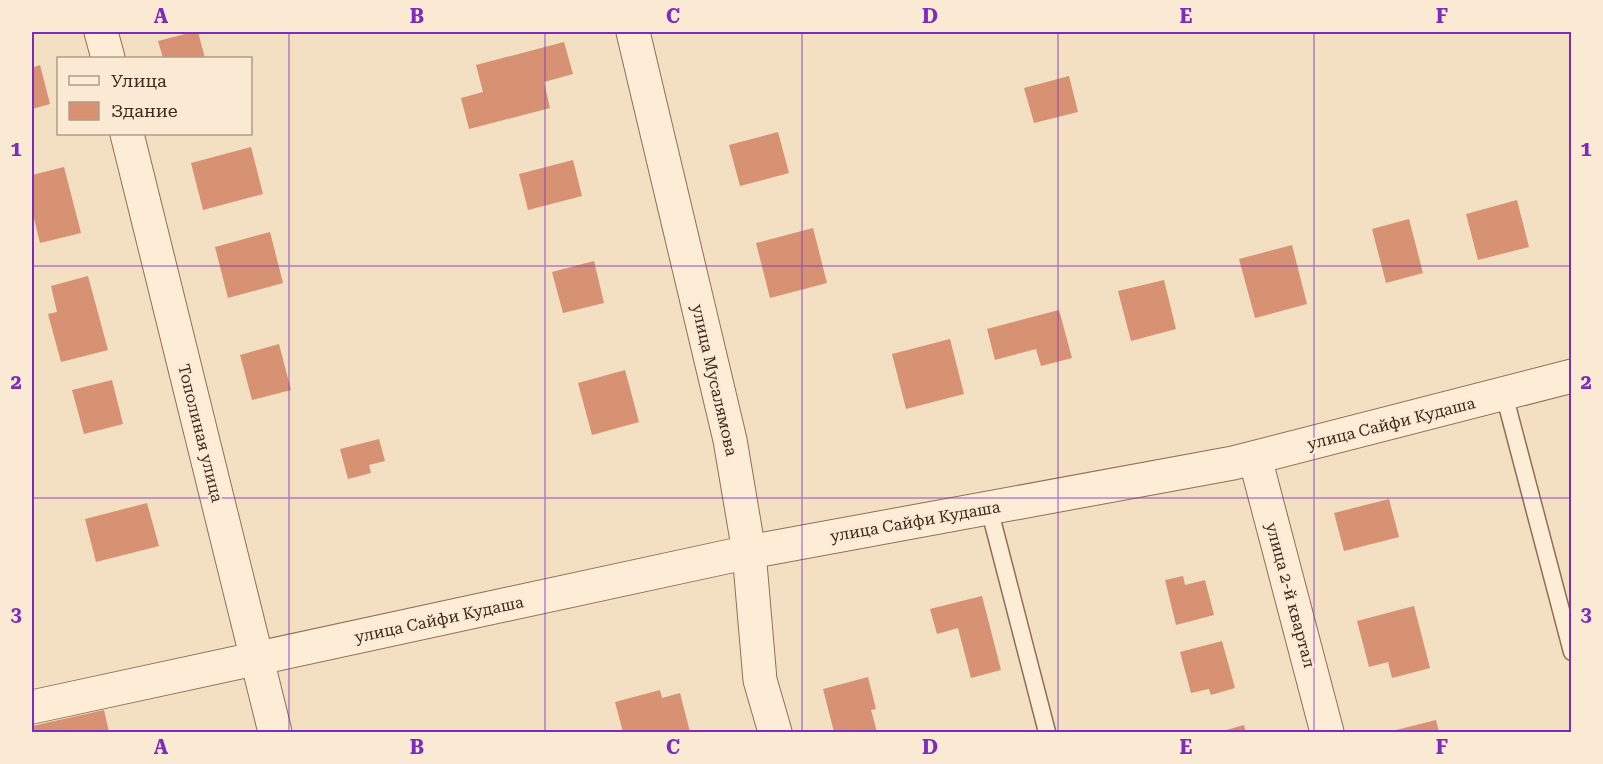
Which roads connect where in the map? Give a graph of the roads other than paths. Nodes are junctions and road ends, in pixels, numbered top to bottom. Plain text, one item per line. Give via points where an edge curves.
1 (102, 32) edge
2 (633, 32) edge
3 (108, 57) edge
4 (127, 135) edge
5 (1572, 376) edge
6 (1504, 394) junction
7 (1255, 458) junction
8 (989, 508) junction
9 (749, 552) junction
10 (1572, 652) edge
11 (257, 659) junction
12 (32, 707) edge
13 (275, 732) edge
14 (774, 732) edge
15 (1047, 732) edge
16 (1327, 732) edge

1 - 3 street
2 - 9 street, улица Мусалямова via 730,440
4 - 11 street, Тополиная улица
5 - 6 street, улица Сайфи Кудаша
6 - 7 street, улица Сайфи Кудаша
6 - 10 lane
7 - 8 street, улица Сайфи Кудаша
7 - 16 street, улица 2-й квартал
8 - 9 street, улица Сайфи Кудаша
8 - 15 lane
9 - 11 street, улица Сайфи Кудаша
9 - 14 street, улица Мусалямова via 760,680
11 - 12 street, улица Сайфи Кудаша
11 - 13 street, Тополиная улица

